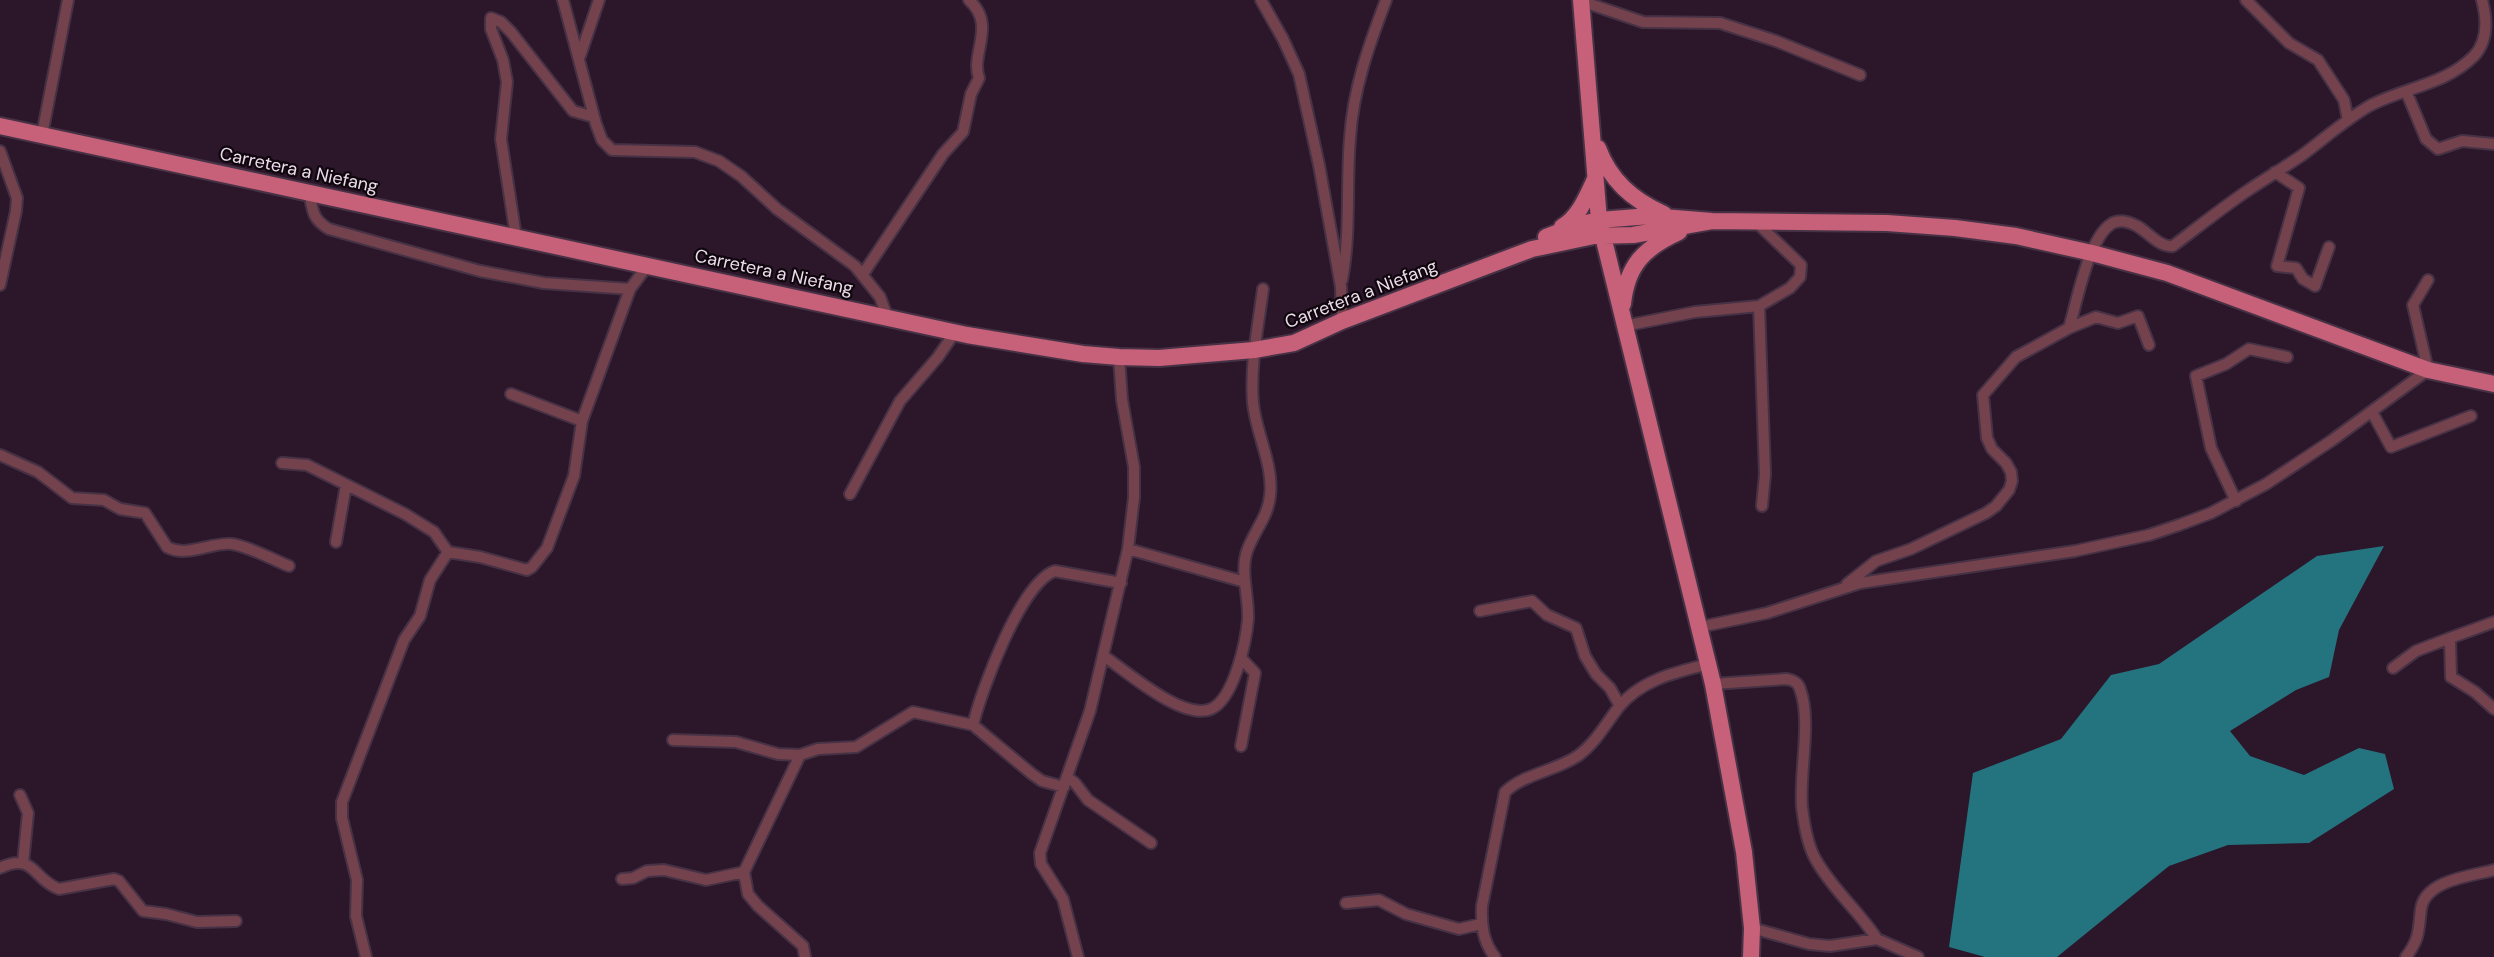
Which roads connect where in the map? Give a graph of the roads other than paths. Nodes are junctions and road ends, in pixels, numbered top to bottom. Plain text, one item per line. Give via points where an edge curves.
1 (68, 0) edge
2 (563, 0) edge
3 (599, 0) edge
4 (969, 0) edge
5 (1261, 0) edge
6 (1386, 0) edge
7 (2246, 0) edge
8 (2482, 0) edge
9 (1581, 1) edge
10 (2494, 45) edge
11 (2481, 47) junction
12 (579, 56) junction
13 (1860, 75) dead end
14 (2406, 91) junction
15 (594, 117) junction
16 (2348, 120) junction
17 (0, 126) edge
18 (1591, 131) junction
19 (42, 135) junction
20 (2494, 144) edge
21 (0, 151) edge
22 (2275, 172) junction
23 (1595, 179) junction
24 (309, 192) junction
25 (1670, 216) junction
26 (1712, 221) junction
27 (1754, 221) junction
28 (1695, 225) junction
29 (1601, 228) junction
30 (516, 237) junction
31 (1546, 237) junction
32 (1577, 238) junction
33 (2329, 247) dead end
34 (1532, 249) junction
35 (2092, 253) junction
36 (1608, 260) junction
37 (648, 265) junction
38 (863, 274) junction
39 (2428, 280) dead end
40 (0, 285) edge
41 (1341, 287) junction
42 (630, 289) junction
43 (1263, 290) dead end
44 (1759, 306) junction
45 (887, 316) junction
46 (1342, 321) junction
47 (1623, 321) junction
48 (2069, 328) junction
49 (954, 332) junction
50 (2149, 345) dead end
51 (1254, 350) junction
52 (1119, 357) junction
53 (2287, 357) dead end
54 (2428, 370) junction
55 (2494, 384) edge
56 (511, 394) dead end
57 (2372, 412) junction
58 (2471, 416) dead end
59 (582, 421) junction
60 (0, 455) edge
61 (282, 463) dead end
62 (346, 484) junction
63 (850, 494) dead end
64 (2236, 501) junction
65 (1762, 506) dead end
66 (336, 542) dead end
67 (1128, 549) junction
68 (448, 552) junction
69 (289, 566) dead end
70 (1245, 582) junction
71 (1121, 583) junction
72 (1843, 588) junction
73 (1480, 611) dead end
74 (2494, 622) edge
75 (1700, 627) junction
76 (2450, 638) junction
77 (1104, 656) junction
78 (1241, 658) junction
79 (1709, 664) junction
80 (2393, 668) dead end
81 (1713, 684) junction
82 (1620, 706) junction
83 (2494, 709) edge
84 (973, 725) junction
85 (673, 740) dead end
86 (1240, 747) dead end
87 (800, 755) junction
88 (1065, 782) junction
89 (20, 795) dead end
90 (1151, 843) dead end
91 (23, 863) junction
92 (0, 868) edge
93 (2494, 870) edge
94 (744, 872) junction
95 (622, 879) dead end
96 (1346, 903) dead end
97 (236, 921) dead end
98 (1481, 924) junction
99 (1752, 928) junction
100 (1877, 939) junction
101 (804, 952) edge
102 (1491, 956) edge
103 (366, 957) edge
104 (813, 957) edge
105 (1078, 957) edge
106 (1751, 957) edge
107 (1918, 957) edge
108 (2406, 957) edge

1 - 19 street
2 - 12 street
3 - 12 street
4 - 38 street via 976,6 982,41 976,69 979,78 971,94 963,132 943,154
5 - 41 street via 1299,74
6 - 41 street via 1362,62 1350,135 1347,255
7 - 16 street via 2289,44 2318,60 2344,100
8 - 11 street via 2486,20
9 - 13 street via 1643,22 1720,23
9 - 18 main road
10 - 11 street
11 - 14 street via 2451,74
12 - 15 street
14 - 16 street
14 - 20 street via 2426,139 2438,149 2462,141
15 - 30 street via 573,111 511,32 491,18 507,82 501,138
15 - 38 street via 603,140 612,150 695,152 719,161
16 - 22 street
17 - 19 main road, Carretera a Niefang
18 - 23 main road
18 - 25 main road via 1604,165 1623,190 1645,206
19 - 24 main road, Carretera a Niefang
21 - 40 street via 16,198
22 - 33 street via 2299,188 2277,266 2296,268 2303,279 2315,286
22 - 35 street via 2173,246 2164,245 2136,225 2120,220 2103,232
23 - 29 main road
23 - 31 main road via 1569,223
24 - 30 main road, Carretera a Niefang
24 - 42 street via 314,215 329,230 480,272 555,285
25 - 26 main road
25 - 29 main road
26 - 27 main road
26 - 28 main road
27 - 35 main road via 1955,228 2016,236
27 - 44 street via 1801,265 1800,277 1790,288
28 - 29 main road via 1633,235
28 - 47 main road via 1648,250 1633,266 1625,282
29 - 31 main road via 1577,225
29 - 32 main road
29 - 36 main road
30 - 37 main road, Carretera a Niefang
31 - 34 main road
32 - 34 main road
32 - 36 main road via 1601,247
34 - 46 main road, Carretera a Niefang
35 - 48 street
35 - 54 main road via 2167,273
36 - 47 main road
37 - 42 street
37 - 45 main road, Carretera a Niefang
38 - 45 street via 880,297
39 - 54 street via 2413,305
41 - 46 street
42 - 59 street
43 - 51 street
44 - 47 street
44 - 65 street via 1765,474
45 - 49 main road, Carretera a Niefang
46 - 51 main road, Carretera a Niefang via 1294,343
47 - 75 main road
48 - 50 street via 2096,317 2118,323 2138,315
48 - 72 street via 2016,357 1983,395 1987,438 2006,463 2012,481 1996,506 1911,549 1876,561
49 - 52 main road, Carretera a Niefang
49 - 63 street via 900,401
51 - 52 main road, Carretera a Niefang via 1160,358
51 - 70 street via 1253,401 1271,495 1266,515 1247,551
52 - 67 street via 1134,467
53 - 64 street via 2249,349 2226,364 2196,375 2211,448
54 - 55 main road
54 - 57 street
56 - 59 street
57 - 58 street via 2391,447
57 - 64 street
59 - 68 street via 569,495 554,536 532,567 521,570 489,559
60 - 69 street via 38,472 72,498 104,500 120,509 145,513 172,550 229,544
61 - 62 street via 308,465
62 - 66 street
62 - 68 street via 434,532
64 - 72 street via 2180,525 2099,546
67 - 70 street
67 - 71 street
68 - 103 street via 430,580 420,616 404,640 342,802 342,818 357,880 356,916
70 - 78 street via 1248,619
71 - 77 street
71 - 84 street via 1055,571 1036,585 1023,602 985,683
72 - 75 street via 1767,613
73 - 82 street via 1532,601 1546,615 1576,628 1585,656
74 - 76 street
75 - 79 main road
76 - 80 street via 2416,651
76 - 83 street via 2451,677
77 - 78 street via 1171,701 1187,710 1200,711 1213,708 1227,694
77 - 88 street
78 - 86 street via 1255,673
79 - 81 main road
79 - 82 street via 1656,679
81 - 99 main road via 1744,852
81 - 100 street via 1786,679 1800,687 1804,730 1802,806 1807,837 1815,859
82 - 98 street via 1580,754 1514,784 1505,792
84 - 87 street via 913,712 856,747 818,749
84 - 88 street via 1032,774
85 - 87 street via 736,742 778,754
87 - 94 street
88 - 90 street via 1075,783 1088,800
88 - 105 street via 1040,853 1041,864 1063,899
89 - 91 street via 28,813
91 - 92 street
91 - 97 street via 59,889 114,879 143,911 197,922
93 - 108 street via 2433,889 2421,906 2418,938
94 - 95 street via 706,880 664,870
94 - 101 street via 748,894
96 - 98 street via 1379,900 1406,914 1459,929
98 - 102 street
99 - 100 street via 1830,946
99 - 106 main road
100 - 107 street
101 - 104 street

